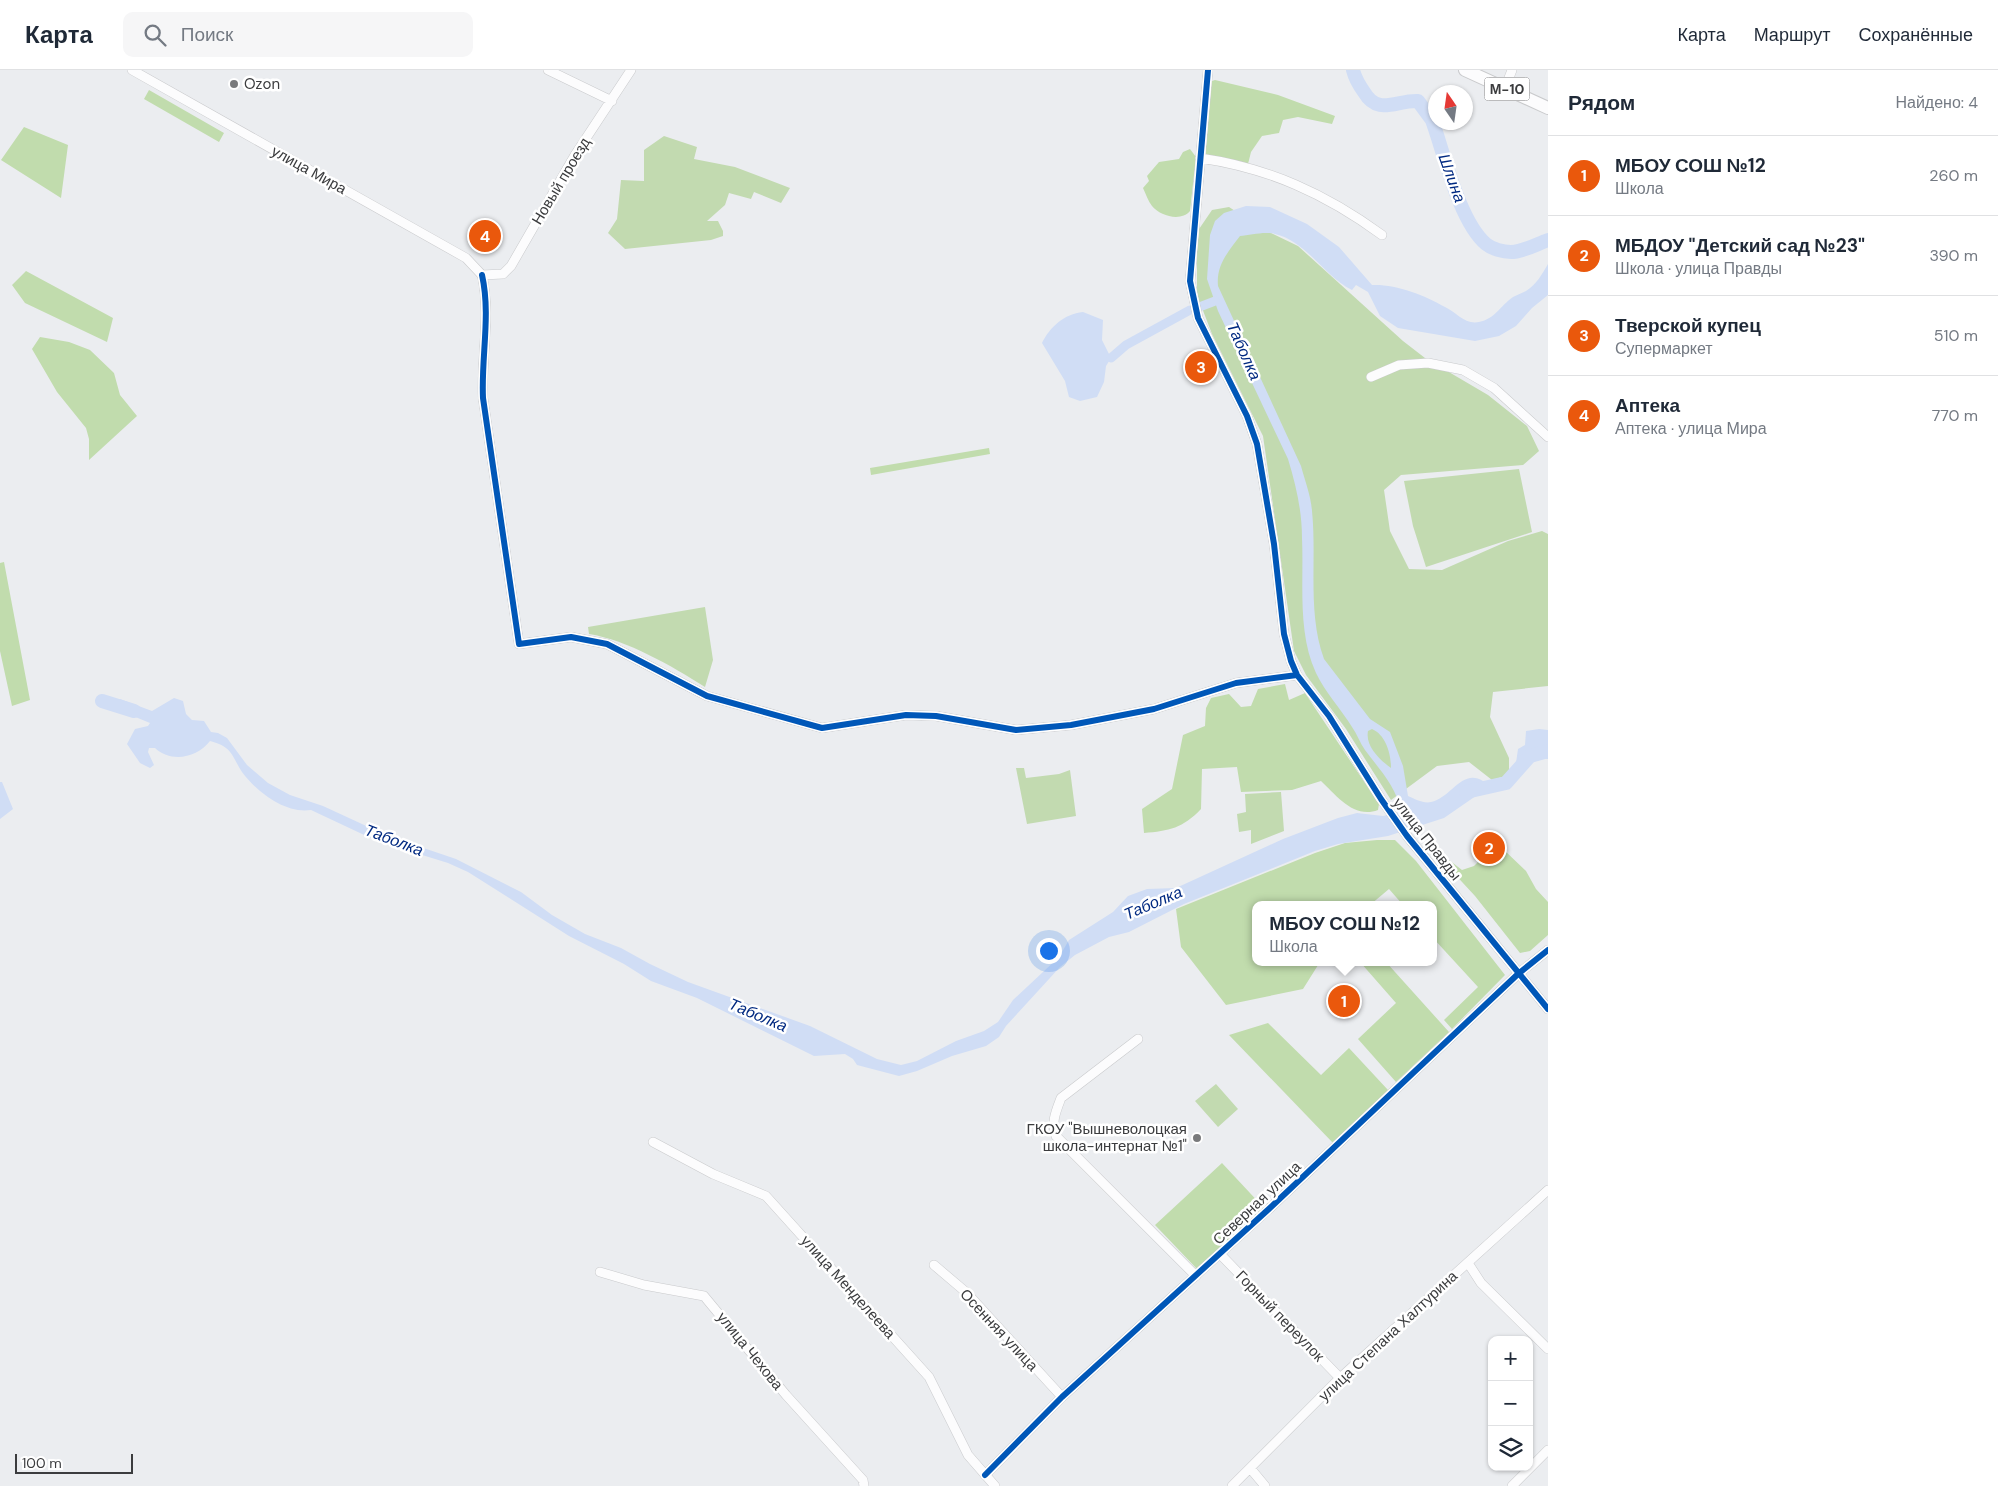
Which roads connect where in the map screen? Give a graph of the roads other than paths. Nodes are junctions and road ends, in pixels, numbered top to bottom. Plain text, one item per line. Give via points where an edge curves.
1 (132, 70) edge
2 (548, 70) edge
3 (631, 70) edge
4 (1208, 70) edge
5 (1465, 70) edge
6 (1512, 70) edge
7 (1505, 88) junction
8 (612, 101) junction
9 (1548, 108) edge
10 (1200, 158) junction
11 (1382, 235) dead end
12 (482, 275) junction
13 (1371, 377) dead end
14 (1548, 437) edge
15 (1297, 675) junction
16 (1548, 950) edge
17 (1518, 974) junction
18 (1548, 1009) edge
19 (1138, 1039) dead end
20 (652, 1142) dead end
21 (1548, 1190) edge
22 (1220, 1254) junction
23 (1468, 1263) junction
24 (934, 1265) dead end
25 (600, 1272) dead end
26 (1196, 1276) junction
27 (1548, 1349) edge
28 (1340, 1378) junction
29 (1062, 1397) junction
30 (1548, 1450) edge
31 (1250, 1468) junction
32 (985, 1475) junction
33 (864, 1486) edge
34 (995, 1486) edge
35 (1232, 1486) edge
36 (1265, 1486) edge
37 (1512, 1486) edge

1 - 12 street, улица Мира via 466,258
2 - 8 street
3 - 8 street, Новый проезд
4 - 10 street
5 - 7 highway, М-10
6 - 7 street
7 - 9 highway, М-10
8 - 12 street, Новый проезд via 575,155 511,266 503,274
10 - 11 street via 1258,169 1284,179 1327,200
10 - 15 street via 1190,282 1198,318 1255,438 1274,544 1284,634
12 - 15 street via 487,298 482,360 483,398 519,644 571,637 607,644 708,696 822,728 906,715 936,716 1016,730 1071,725 1154,709 1236,683
13 - 14 street via 1399,365 1428,362 1463,370 1494,388
15 - 17 street, улица Правды via 1329,716 1407,836
16 - 17 street, Северная улица
17 - 18 street, улица Правды
17 - 22 street, Северная улица
19 - 26 street via 1061,1098 1055,1112 1054,1131
20 - 32 street, улица Менделеева via 713,1174 766,1196 928,1377 968,1455
21 - 23 street, улица Степана Халтурина
22 - 26 street, Северная улица
22 - 28 street, Горный переулок
23 - 27 street via 1481,1283
23 - 28 street, улица Степана Халтурина
24 - 29 street, Осенняя улица via 967,1293
25 - 33 street, улица Чехова via 644,1285 704,1296 786,1396 863,1480
26 - 29 street, Северная улица
28 - 31 street, улица Степана Халтурина
29 - 32 street, Северная улица
30 - 37 street
31 - 35 street, улица Степана Халтурина
31 - 36 street
32 - 34 street, улица Менделеева

